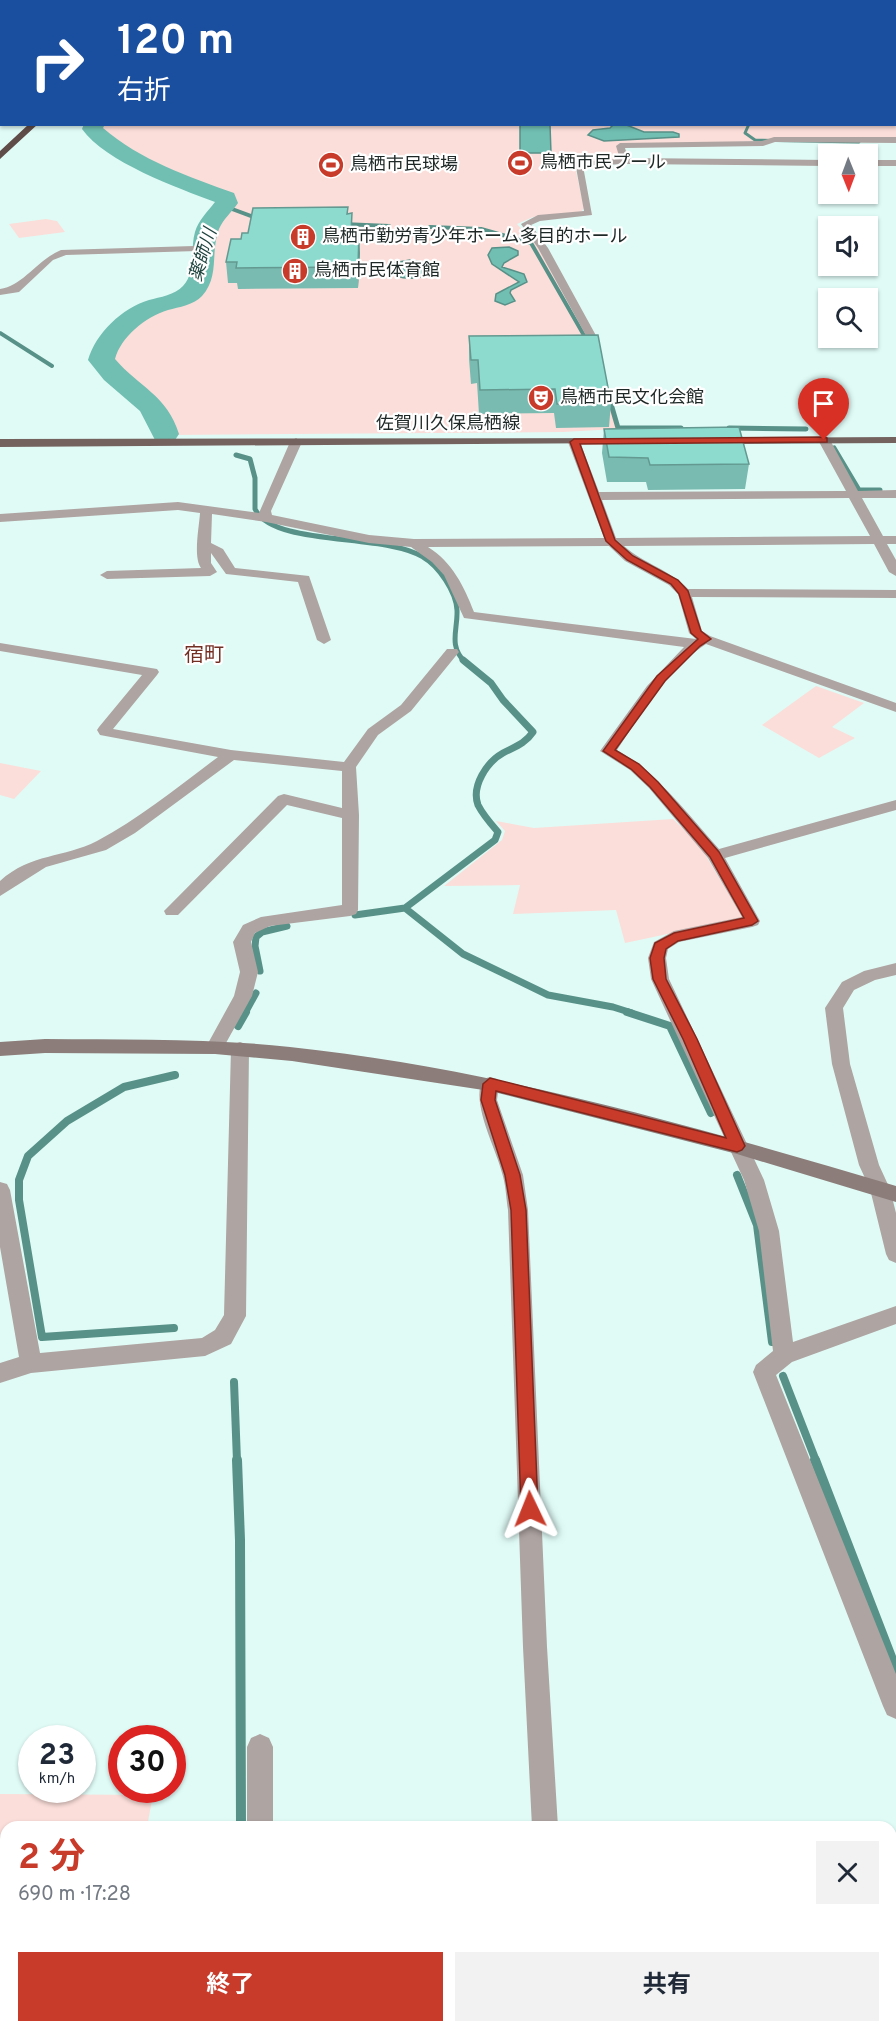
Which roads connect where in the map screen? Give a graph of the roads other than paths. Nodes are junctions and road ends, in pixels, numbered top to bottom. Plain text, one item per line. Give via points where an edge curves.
1 (32, 126) edge
2 (896, 140) edge
3 (0, 156) edge
4 (625, 161) junction
5 (818, 163) edge
6 (878, 163) edge
7 (896, 163) edge
8 (194, 249) dead end
9 (0, 292) edge
10 (594, 341) edge
11 (824, 440) junction
12 (896, 440) edge
13 (634, 441) edge
14 (705, 441) edge
15 (296, 442) junction
16 (574, 442) junction
17 (0, 443) edge
18 (853, 494) junction
19 (896, 494) edge
20 (594, 496) junction
21 (206, 509) junction
22 (0, 518) edge
23 (266, 518) junction
24 (879, 540) junction
25 (896, 540) edge
26 (611, 541) junction
27 (414, 543) junction
28 (203, 544) junction
29 (896, 572) edge
30 (107, 575) dead end
31 (684, 593) junction
32 (896, 594) edge
33 (324, 640) dead end
34 (701, 641) junction
35 (0, 647) edge
36 (452, 652) dead end
37 (896, 708) edge
38 (231, 755) junction
39 (348, 767) junction
40 (896, 805) edge
41 (351, 815) junction
42 (715, 855) junction
43 (0, 891) edge
44 (172, 910) dead end
45 (896, 969) edge
46 (215, 1047) junction
47 (0, 1049) edge
48 (240, 1049) junction
49 (490, 1084) junction
50 (737, 1146) junction
51 (0, 1190) edge
52 (888, 1191) edge
53 (896, 1254) edge
54 (8, 1278) edge
55 (896, 1315) edge
56 (784, 1355) junction
57 (31, 1363) junction
58 (0, 1373) edge
59 (895, 1702) edge
60 (260, 1747) dead end
61 (261, 1821) edge
62 (545, 1821) edge

1 - 3 highway
2 - 4 street via 774,139 764,143 620,146
4 - 5 street
4 - 10 street via 578,164 589,213 538,218 526,224
6 - 7 street
8 - 9 street via 64,252 50,258 15,291
11 - 12 main road
11 - 14 main road
11 - 18 street
13 - 16 main road, 佐賀川久保鳥栖線
15 - 16 main road, 佐賀川久保鳥栖線
15 - 17 main road, 佐賀川久保鳥栖線
15 - 23 street
16 - 20 street
18 - 19 street
18 - 20 street
18 - 24 street
20 - 26 street
21 - 22 street via 167,506
21 - 23 street
21 - 28 street
23 - 27 street via 369,539
24 - 25 street
24 - 26 street
24 - 29 street
26 - 27 street
26 - 31 street via 630,558 674,582
27 - 34 street via 438,558 447,569 469,615
28 - 30 street via 204,563 210,572
28 - 33 street via 218,552 231,571 304,579
31 - 32 street
31 - 34 street
34 - 37 street
34 - 42 street via 661,678 608,751 635,767 654,785
35 - 38 street via 152,672 105,732
36 - 39 street via 406,708 373,732
38 - 39 street
38 - 43 street via 129,829 100,846 40,863 13,878
39 - 41 street
40 - 42 street
41 - 44 street via 284,799
41 - 46 street via 350,909 267,921 249,929 242,942 249,972 243,996
42 - 50 street via 752,921 674,937 660,946 657,958 660,979
45 - 52 street via 870,975 848,986 834,1008 841,1064 869,1165
46 - 47 street
46 - 48 street
48 - 49 street
48 - 57 street via 235,1317 223,1337 205,1347
49 - 50 street
49 - 62 street via 488,1100 513,1175 519,1210
50 - 52 street
50 - 56 street via 754,1180 769,1231
51 - 54 street
52 - 53 street
54 - 57 street
55 - 56 street
56 - 59 street via 764,1372
57 - 58 street
60 - 61 street

